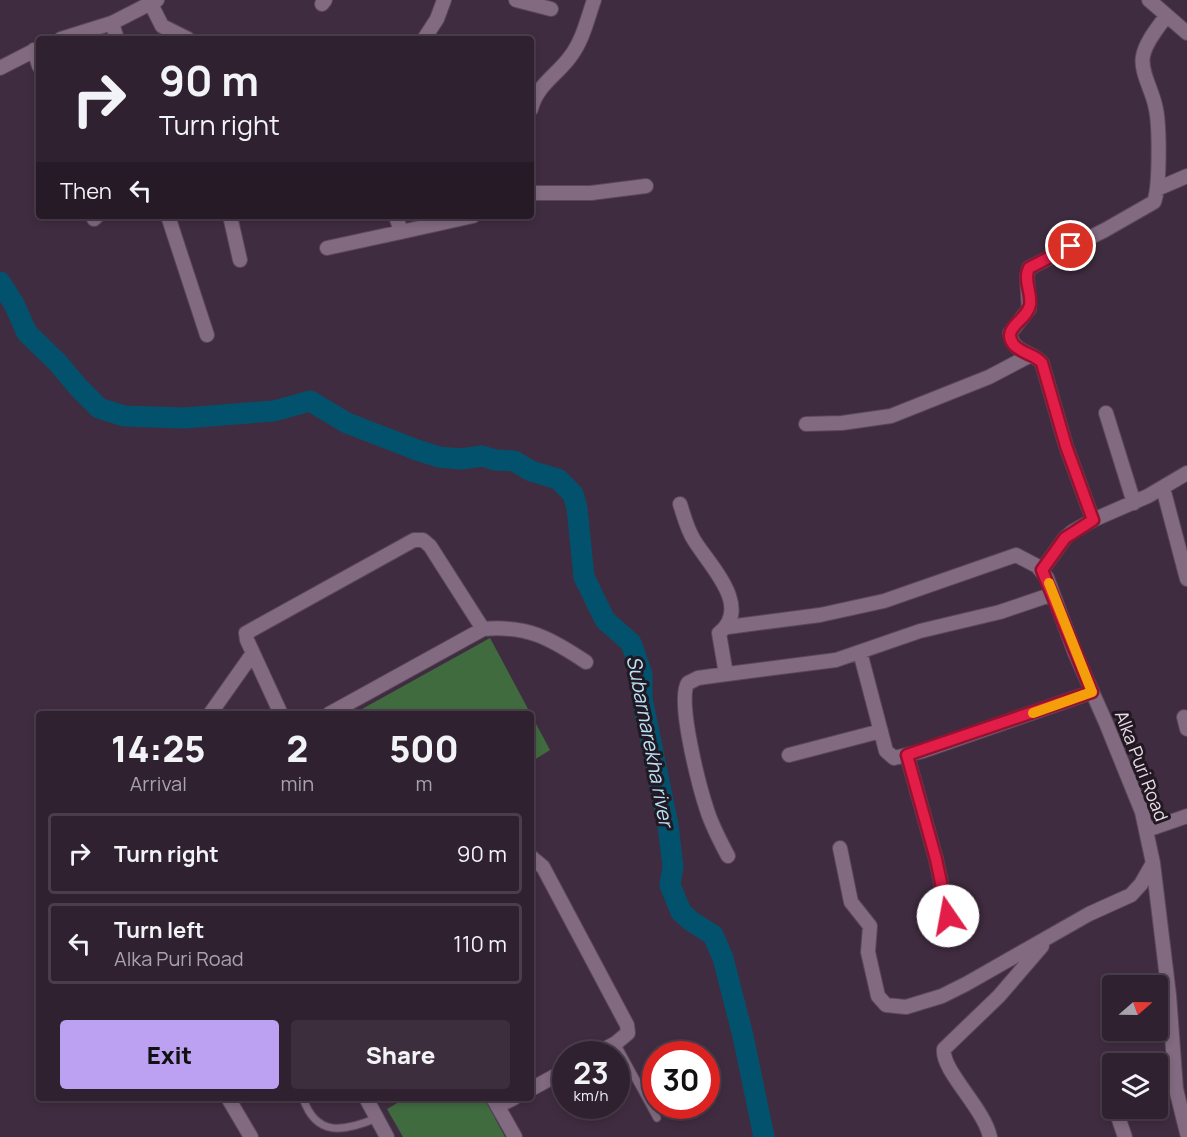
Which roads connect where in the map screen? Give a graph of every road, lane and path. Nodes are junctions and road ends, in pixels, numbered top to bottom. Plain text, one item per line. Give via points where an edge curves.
1 (444, 0) edge
2 (516, 0) edge
3 (594, 0) edge
4 (1149, 0) edge
5 (154, 2) edge
6 (551, 9) dead end
7 (1166, 16) junction
8 (112, 24) junction
9 (1187, 33) edge
10 (71, 36) edge
11 (116, 36) edge
12 (182, 36) edge
13 (426, 36) edge
14 (36, 50) edge
15 (0, 68) edge
16 (534, 98) edge
17 (1187, 176) edge
18 (646, 186) dead end
19 (1157, 189) junction
20 (534, 193) edge
21 (169, 219) edge
22 (231, 219) edge
23 (397, 219) edge
24 (459, 219) edge
25 (401, 232) junction
26 (327, 248) dead end
27 (240, 260) dead end
28 (207, 335) dead end
29 (1029, 356) junction
30 (1106, 413) dead end
31 (806, 424) dead end
32 (1187, 472) edge
33 (1163, 488) junction
34 (1134, 503) junction
35 (680, 504) dead end
36 (1093, 520) junction
37 (1040, 568) junction
38 (1187, 579) edge
39 (1053, 594) junction
40 (728, 627) junction
41 (483, 629) junction
42 (860, 652) junction
43 (253, 653) junction
44 (586, 662) dead end
45 (726, 674) junction
46 (1092, 692) junction
47 (212, 711) edge
48 (280, 711) edge
49 (334, 711) edge
50 (880, 731) junction
51 (789, 755) dead end
52 (907, 755) junction
53 (1187, 816) edge
54 (1147, 830) junction
55 (840, 848) dead end
56 (728, 856) dead end
57 (534, 860) edge
58 (1154, 863) junction
59 (952, 935) dead end
60 (1048, 938) junction
61 (618, 1041) edge
62 (630, 1069) edge
63 (552, 1078) edge
64 (534, 1087) edge
65 (1182, 1088) edge
66 (642, 1091) edge
67 (230, 1101) edge
68 (304, 1101) edge
69 (368, 1101) edge
70 (496, 1102) edge
71 (377, 1118) junction
72 (1119, 1119) edge
73 (1187, 1133) edge
74 (251, 1137) edge
75 (387, 1137) edge
76 (515, 1137) edge
77 (990, 1137) edge
78 (1125, 1137) edge

1 - 13 street
2 - 6 street
3 - 16 street via 578,46
4 - 7 street
5 - 8 street
5 - 12 street via 162,26
7 - 9 street
7 - 19 street via 1146,45 1142,62 1156,108
8 - 10 street
8 - 11 street
14 - 15 street
17 - 19 street
18 - 20 street via 591,193
19 - 29 street via 1150,205 1029,268 1030,305 1010,336 1013,344
21 - 28 street
22 - 27 street
23 - 25 street
24 - 25 street
25 - 26 street
29 - 31 street via 989,377 891,416
29 - 36 street via 1039,359 1044,367 1066,446
30 - 34 street
32 - 33 street
33 - 34 street
33 - 38 street
34 - 36 street
35 - 40 street via 692,537 730,600 733,612
36 - 37 street via 1065,538
37 - 39 street, Alka Puri Road
37 - 40 street via 1016,555 884,601 820,615
39 - 42 street via 1024,606 920,631
39 - 46 street, Alka Puri Road
40 - 45 street via 719,633
41 - 43 street via 430,546 420,539 250,630 246,636
41 - 44 street via 504,627 536,633
41 - 49 street
42 - 45 street via 836,660
42 - 50 street
43 - 47 street
43 - 48 street
45 - 56 street via 693,680 684,693 687,727 706,807
46 - 52 street
46 - 54 street, Alka Puri Road
50 - 51 street
50 - 52 street via 890,757
52 - 59 street
53 - 54 street
54 - 58 street, Alka Puri Road
55 - 60 street via 851,902 870,926 868,952 878,996 886,1005 906,1007 942,996
57 - 61 street via 543,867 627,1025 628,1033
58 - 60 street via 1131,895
58 - 65 street, Alka Puri Road
60 - 77 street via 991,1004 944,1049 947,1066 978,1108
62 - 66 lane
63 - 64 street
65 - 73 street, Alka Puri Road
67 - 74 street
68 - 71 lane via 315,1122 331,1131
69 - 71 street
70 - 76 street
71 - 75 street
72 - 78 street

